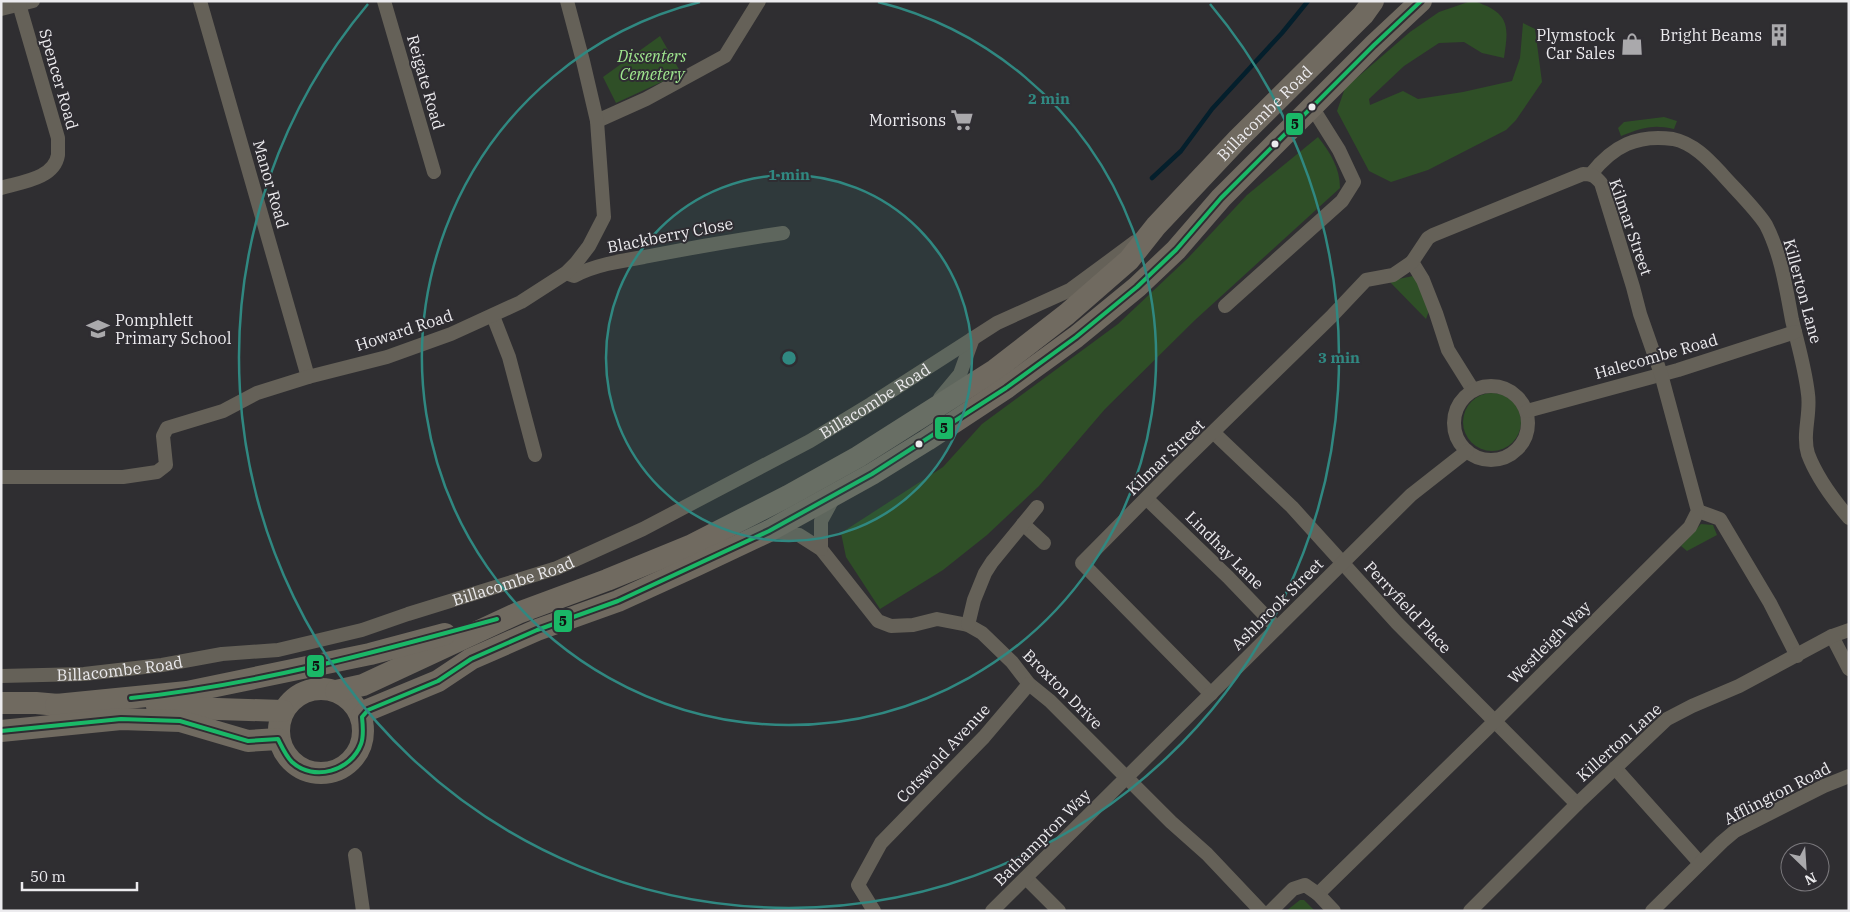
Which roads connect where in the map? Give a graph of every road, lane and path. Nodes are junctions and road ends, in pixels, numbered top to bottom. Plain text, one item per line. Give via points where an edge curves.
1 (200, 1) edge
2 (384, 1) edge
3 (567, 1) edge
4 (1373, 1) edge
5 (1421, 1) edge
6 (26, 3) edge
7 (752, 5) edge
8 (1, 9) edge
9 (1312, 107) junction
10 (596, 121) junction
11 (434, 172) dead end
12 (1591, 174) junction
13 (1, 188) edge
14 (1156, 226) junction
15 (783, 233) dead end
16 (1412, 262) junction
17 (566, 273) junction
18 (1225, 306) dead end
19 (494, 316) junction
20 (1795, 332) junction
21 (974, 338) junction
22 (1661, 374) junction
23 (308, 377) junction
24 (1473, 390) junction
25 (1527, 411) junction
26 (927, 414) junction
27 (1214, 433) junction
28 (1467, 451) junction
29 (536, 455) dead end
30 (1, 477) edge
31 (836, 494) junction
32 (1147, 499) junction
33 (1037, 508) dead end
34 (1698, 511) junction
35 (1849, 518) edge
36 (1023, 524) junction
37 (769, 531) junction
38 (1044, 543) dead end
39 (821, 549) junction
40 (1343, 562) junction
41 (518, 613) junction
42 (968, 625) junction
43 (1277, 628) junction
44 (1849, 630) edge
45 (1832, 636) junction
46 (1797, 656) junction
47 (1849, 669) edge
48 (1, 676) edge
49 (1028, 684) junction
50 (336, 691) junction
51 (1212, 694) junction
52 (1, 703) edge
53 (56, 705) junction
54 (283, 711) junction
55 (362, 717) junction
56 (1494, 722) junction
57 (1, 731) edge
58 (278, 739) junction
59 (1615, 768) junction
60 (1849, 776) edge
61 (1122, 783) junction
62 (1577, 804) junction
63 (355, 855) dead end
64 (1700, 863) junction
65 (1026, 878) junction
66 (1318, 894) junction
67 (363, 911) edge
68 (874, 911) edge
69 (992, 911) edge
70 (1059, 911) edge
71 (1261, 911) edge
72 (1271, 911) edge
73 (1334, 911) edge
74 (1470, 911) edge
75 (1652, 911) edge

1 - 23 street, Manor Road
2 - 11 street, Reigate Road
3 - 10 street, Howard Road
4 - 14 main road, Billacombe Road via 1363,16 1238,139
5 - 9 main road, Billacombe Road
6 - 8 street
6 - 13 street, Spencer Road via 58,138 58,156 43,176
7 - 10 street via 725,56 646,99
9 - 18 street via 1339,150 1354,182 1342,201
9 - 31 main road, Billacombe Road via 1221,198 1176,250 1076,337 927,440
10 - 17 street, Howard Road via 604,217 589,246
12 - 16 street, Kilmar Street via 1583,174 1433,235
12 - 20 street, Killerton Lane via 1601,162 1634,140 1656,137 1679,140 1702,153 1765,223 1779,258
12 - 22 street, Kilmar Street via 1601,183
14 - 21 street, Billacombe Road via 1070,290 997,323
14 - 26 main road, Billacombe Road via 1128,260 1067,314 994,370
15 - 17 street, Blackberry Close via 622,261 587,269 574,276
16 - 24 street via 1423,280 1448,350
16 - 27 street, Kilmar Street via 1393,275 1366,280
17 - 19 street, Howard Road
19 - 23 street, Howard Road via 387,357
19 - 29 street
20 - 22 street, Halecombe Road
20 - 35 street, Killerton Lane via 1809,397 1805,427 1808,452 1819,478
21 - 26 street, Billacombe Road via 960,374
21 - 48 street, Billacombe Road via 810,441 643,529 557,568 362,630 278,650 222,654 84,674
22 - 25 street, Halecombe Road
22 - 34 street
23 - 30 street, Howard Road via 257,393 224,411 167,428 163,436 166,465 156,472 122,477
24 - 25 street via 1486,385 1507,388
24 - 28 street via 1460,402 1453,422 1459,443
25 - 28 street via 1526,435 1512,454 1489,460 1477,458
26 - 41 main road, Billacombe Road via 796,491 690,546
27 - 32 street, Kilmar Street
27 - 40 street, Perryfield Place via 1292,507
28 - 40 street, Ashbrook Street via 1419,488
31 - 37 main road, Billacombe Road
31 - 39 street via 821,521
32 - 43 street, Lindhay Lane
32 - 51 street, Kilmar Street via 1082,563
33 - 36 street
34 - 46 street via 1720,519 1770,602
34 - 56 street, Westleigh Way via 1690,527
36 - 38 street
36 - 42 street via 985,573
37 - 39 street, Broxton Drive via 800,535
37 - 55 main road, Billacombe Road via 618,600 471,659 438,681 368,710
39 - 42 street, Broxton Drive via 878,621 891,626 906,626 938,619
40 - 43 street, Ashbrook Street
40 - 56 street, Perryfield Place via 1397,624
41 - 50 main road, Billacombe Road via 363,685
41 - 53 main road, Billacombe Road via 370,654 187,692
42 - 49 street, Broxton Drive via 982,633 1012,662
43 - 51 street, Ashbrook Street
44 - 45 street, Killerton Lane
45 - 46 street, Killerton Lane
45 - 47 street
46 - 59 street, Killerton Lane via 1667,719
49 - 61 street, Broxton Drive via 1050,701
49 - 68 street, Cotswold Avenue via 984,737 881,843 858,885
50 - 54 main road, Billacombe Road via 317,688 303,692
50 - 55 main road via 345,695
51 - 61 street, Ashbrook Street
52 - 53 main road, Billacombe Road
53 - 54 main road, Billacombe Road
54 - 58 main road
55 - 58 main road via 364,731 355,757 332,772 318,773 293,763
56 - 62 street, Perryfield Place
56 - 66 street, Westleigh Way
57 - 58 main road via 121,719 180,721 248,741
59 - 62 street, Killerton Lane
59 - 64 street
60 - 64 street, Afflington Road via 1736,831
61 - 65 street, Bathampton Way
61 - 71 street, Broxton Drive via 1207,854
62 - 74 street, Killerton Lane
63 - 67 street
64 - 75 street, Afflington Road
65 - 69 street, Bathampton Way
65 - 70 street
66 - 72 street via 1305,885 1293,889
66 - 73 street

